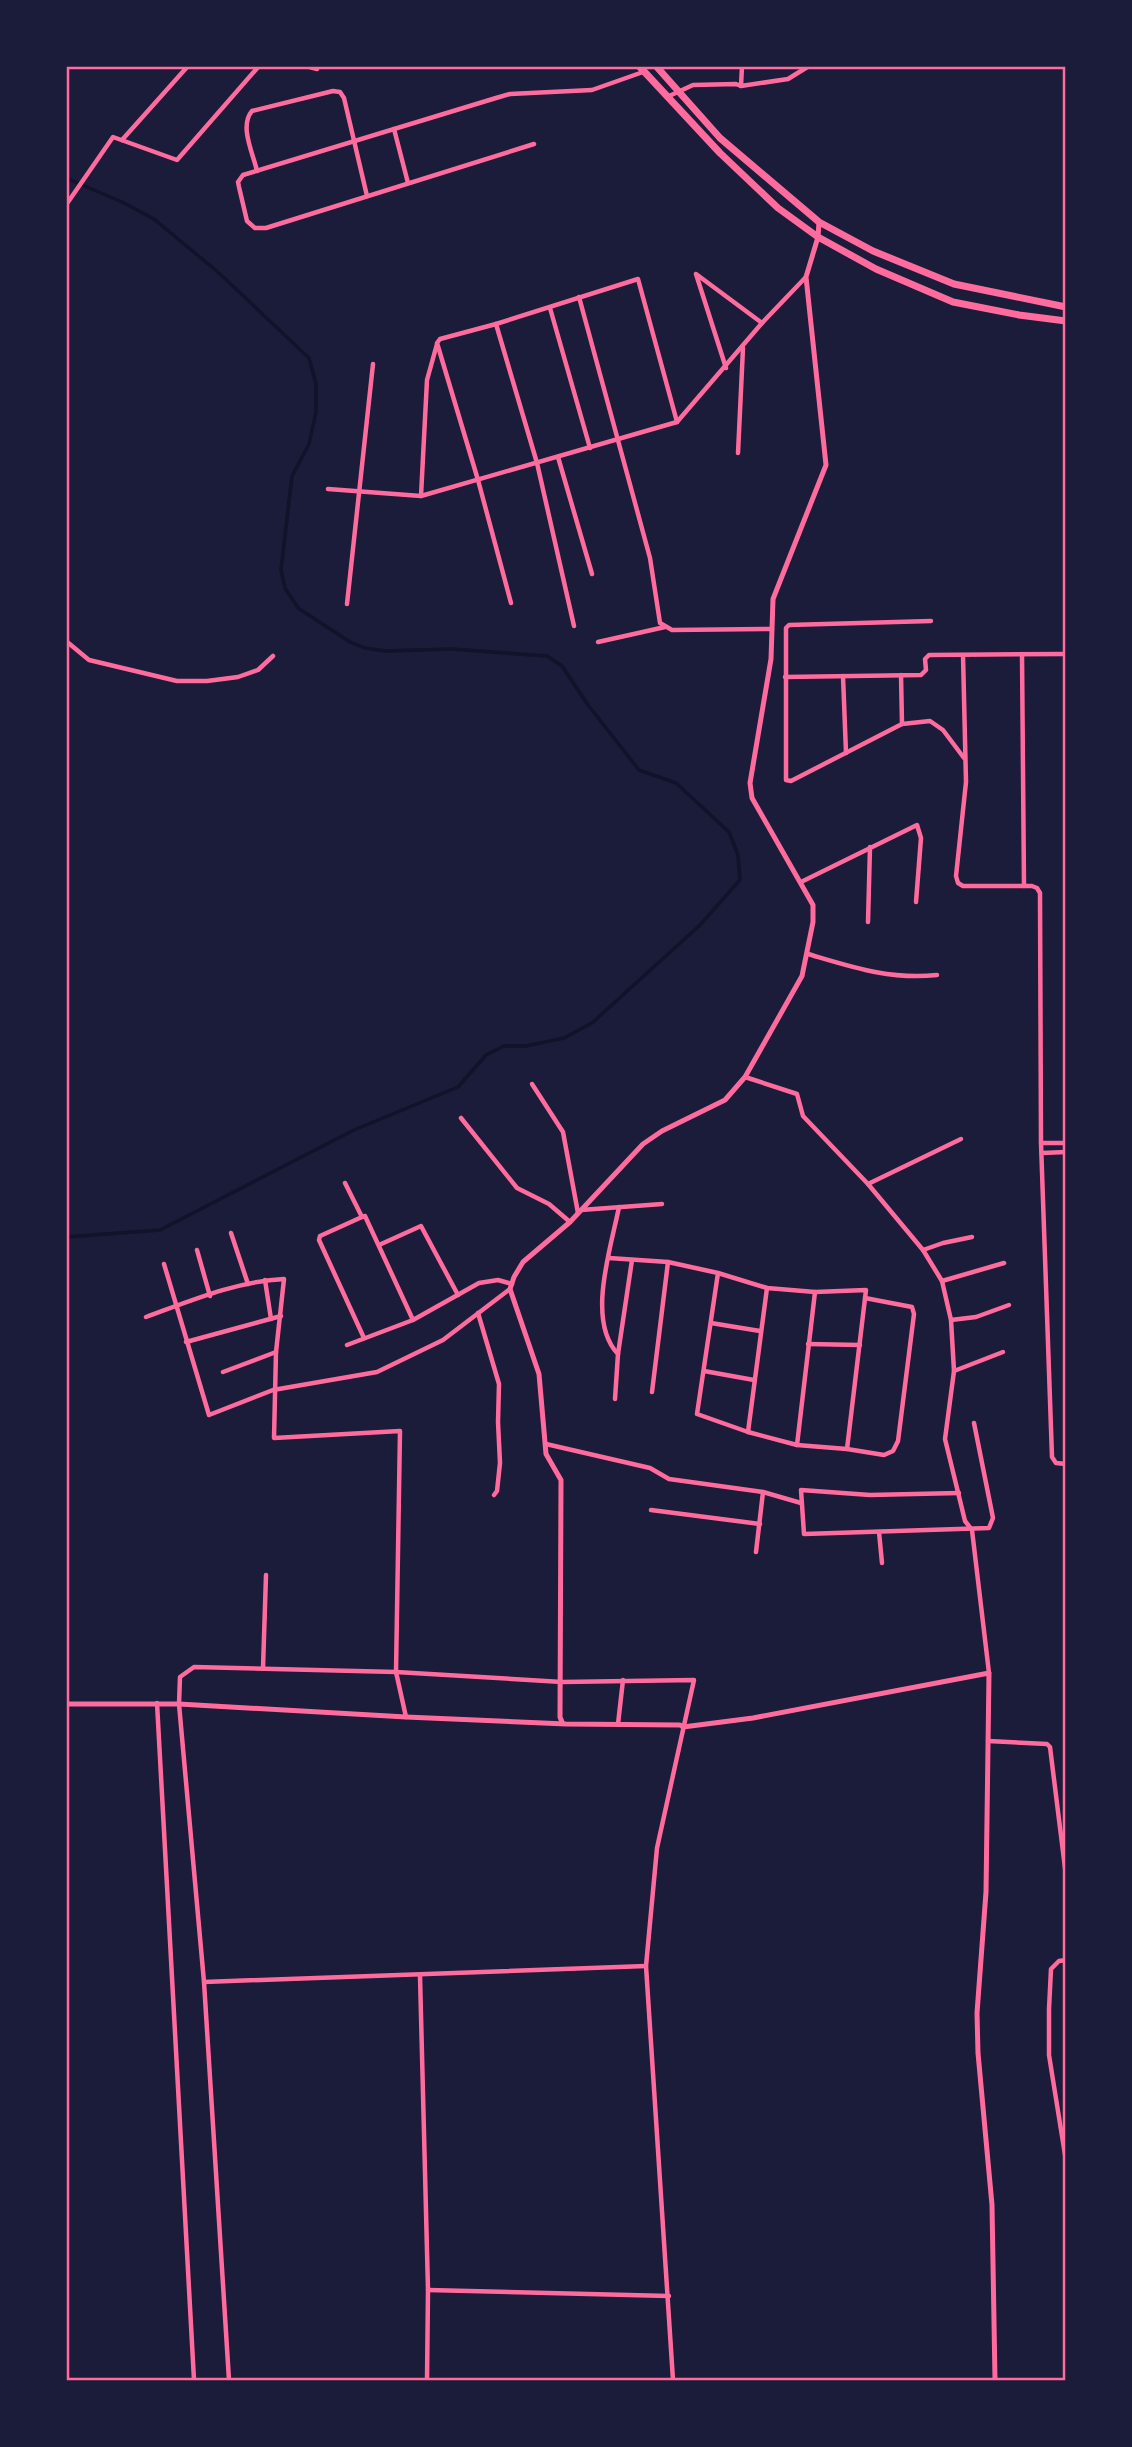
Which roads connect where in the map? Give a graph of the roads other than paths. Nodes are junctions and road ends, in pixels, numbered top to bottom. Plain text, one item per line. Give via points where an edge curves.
1 (188, 66) edge
2 (259, 66) edge
3 (306, 66) edge
4 (318, 66) edge
5 (656, 66) edge
6 (742, 66) edge
7 (809, 66) edge
8 (641, 69) edge
9 (741, 86) junction
10 (677, 91) junction
11 (666, 98) junction
12 (394, 129) junction
13 (720, 138) junction
14 (122, 141) junction
15 (355, 141) junction
16 (534, 144) dead end
17 (712, 146) junction
18 (257, 171) junction
19 (408, 183) junction
20 (367, 196) junction
21 (66, 205) edge
22 (819, 222) junction
23 (818, 237) junction
24 (806, 277) junction
25 (579, 297) junction
26 (1066, 307) edge
27 (550, 308) junction
28 (1066, 321) edge
29 (762, 323) junction
30 (496, 324) junction
31 (437, 343) junction
32 (743, 347) junction
33 (373, 364) dead end
34 (726, 368) junction
35 (677, 422) junction
36 (617, 439) junction
37 (590, 448) junction
38 (738, 453) dead end
39 (558, 457) junction
40 (537, 463) junction
41 (478, 480) junction
42 (328, 489) dead end
43 (358, 491) junction
44 (421, 496) junction
45 (592, 574) dead end
46 (511, 603) dead end
47 (346, 604) dead end
48 (930, 621) dead end
49 (574, 626) dead end
50 (667, 627) junction
51 (772, 629) junction
52 (66, 641) edge
53 (598, 642) dead end
54 (1022, 654) junction
55 (1066, 654) edge
56 (963, 655) junction
57 (273, 656) dead end
58 (901, 675) junction
59 (843, 676) junction
60 (785, 677) junction
61 (902, 724) junction
62 (846, 753) junction
63 (966, 760) junction
64 (870, 847) junction
65 (801, 882) junction
66 (1024, 886) junction
67 (916, 902) dead end
68 (868, 922) dead end
69 (808, 954) junction
70 (937, 975) dead end
71 (745, 1077) junction
72 (532, 1084) dead end
73 (461, 1118) dead end
74 (961, 1139) dead end
75 (1041, 1143) junction
76 (1066, 1143) edge
77 (1066, 1152) edge
78 (1042, 1153) junction
79 (345, 1184) dead end
80 (868, 1184) junction
81 (662, 1204) dead end
82 (619, 1207) junction
83 (580, 1212) junction
84 (362, 1217) junction
85 (570, 1222) junction
86 (231, 1233) dead end
87 (972, 1237) dead end
88 (379, 1245) junction
89 (197, 1250) dead end
90 (923, 1250) junction
91 (609, 1258) junction
92 (632, 1261) junction
93 (668, 1262) junction
94 (1004, 1263) dead end
95 (164, 1264) dead end
96 (718, 1273) junction
97 (265, 1280) junction
98 (942, 1281) junction
99 (248, 1284) junction
100 (511, 1287) junction
101 (767, 1288) junction
102 (815, 1292) junction
103 (458, 1295) junction
104 (210, 1296) junction
105 (865, 1298) junction
106 (1009, 1305) dead end
107 (177, 1306) junction
108 (478, 1313) junction
109 (281, 1316) junction
110 (146, 1317) dead end
111 (271, 1319) junction
112 (413, 1320) junction
113 (951, 1320) junction
114 (711, 1323) junction
115 (760, 1331) junction
116 (364, 1338) junction
117 (187, 1342) junction
118 (808, 1344) junction
119 (346, 1345) dead end
120 (860, 1345) junction
121 (276, 1352) junction
122 (1003, 1352) dead end
123 (618, 1354) junction
124 (704, 1371) junction
125 (954, 1371) junction
126 (223, 1372) dead end
127 (754, 1380) junction
128 (273, 1390) junction
129 (652, 1392) dead end
130 (615, 1399) dead end
131 (974, 1423) dead end
132 (748, 1432) junction
133 (546, 1444) junction
134 (797, 1445) junction
135 (847, 1449) junction
136 (1066, 1464) edge
137 (762, 1492) junction
138 (959, 1493) junction
139 (494, 1495) dead end
140 (801, 1503) junction
141 (651, 1510) dead end
142 (760, 1524) junction
143 (972, 1530) junction
144 (879, 1532) junction
145 (756, 1552) dead end
146 (882, 1563) dead end
147 (265, 1575) dead end
148 (263, 1668) junction
149 (396, 1672) junction
150 (989, 1673) junction
151 (623, 1680) junction
152 (562, 1682) junction
153 (157, 1703) junction
154 (66, 1704) edge
155 (179, 1704) junction
156 (406, 1717) junction
157 (562, 1722) junction
158 (618, 1724) junction
159 (683, 1727) junction
160 (988, 1741) junction
161 (1066, 1876) edge
162 (1066, 1960) edge
163 (646, 1966) junction
164 (420, 1976) junction
165 (204, 1982) junction
166 (1066, 2161) edge
167 (428, 2290) junction
168 (669, 2296) junction
169 (194, 2381) edge
170 (229, 2381) edge
171 (427, 2381) edge
172 (673, 2381) edge
173 (995, 2381) edge

1 - 14 street
2 - 14 street via 177,160
3 - 4 street
5 - 10 main road
6 - 9 street
7 - 9 street via 788,79
8 - 11 main road
8 - 12 street via 592,90 510,94
9 - 10 street via 693,85
10 - 11 street
10 - 13 main road
11 - 17 main road
12 - 15 street
12 - 19 street
13 - 17 main road
13 - 22 main road
14 - 21 street via 113,137
15 - 18 street
15 - 18 street via 340,92 252,111 246,126
15 - 20 street
16 - 19 street
17 - 23 main road via 778,208
18 - 20 street via 243,175 238,182 247,221 255,228
19 - 20 street
22 - 23 street
22 - 26 main road via 873,251 954,284
23 - 24 street
23 - 28 main road via 876,269 953,302
24 - 29 street
24 - 51 street via 826,465 773,599
25 - 27 street
25 - 35 street via 638,279
25 - 36 street
27 - 30 street
27 - 37 street
29 - 32 street
29 - 34 street via 696,274
30 - 31 street
30 - 40 street
31 - 41 street
31 - 44 street via 426,380
32 - 34 street
32 - 38 street
33 - 43 street
34 - 35 street
35 - 36 street
36 - 37 street
36 - 50 street via 650,558 660,623
37 - 39 street
39 - 40 street
39 - 45 street
40 - 41 street
40 - 49 street
41 - 44 street
41 - 46 street
42 - 43 street
43 - 44 street
43 - 47 street
48 - 60 street via 789,625
50 - 51 street
50 - 53 street
51 - 65 street via 750,783 752,798
52 - 57 street via 96,662 177,681 238,677 258,670
54 - 55 street
54 - 56 street
54 - 66 street
56 - 58 street via 929,655 925,674
56 - 63 street
58 - 59 street
58 - 61 street
59 - 60 street
59 - 62 street
60 - 62 street via 786,780
61 - 62 street
61 - 63 street via 930,721
63 - 66 street via 958,883
64 - 65 street
64 - 67 street via 917,825 921,838
64 - 68 street
65 - 69 street via 813,905
66 - 75 street via 1040,893
69 - 70 street via 880,975
69 - 71 street via 802,976
71 - 80 street via 797,1094 803,1116
71 - 83 street via 725,1100 643,1144
72 - 83 street via 563,1132
73 - 85 street via 517,1188 549,1204
74 - 80 street
75 - 76 street
75 - 78 street
77 - 78 street
78 - 136 street via 1052,1457 1056,1463
79 - 84 street
80 - 90 street
81 - 82 street
82 - 83 street
82 - 91 street
83 - 85 street
84 - 88 street
84 - 116 street via 319,1240
85 - 100 street via 523,1262
86 - 99 street
87 - 90 street
88 - 103 street via 421,1226
88 - 112 street
89 - 104 street
90 - 98 street
91 - 92 street
91 - 123 street via 601,1307 610,1345
92 - 93 street
92 - 123 street
93 - 96 street
93 - 129 street
94 - 98 street
95 - 107 street
96 - 101 street
96 - 114 street
97 - 99 street
97 - 109 street via 284,1279
97 - 111 street
98 - 113 street
99 - 104 street
100 - 103 street via 498,1280 480,1283
100 - 108 street
100 - 133 street via 539,1374
101 - 102 street
101 - 115 street
102 - 105 street via 866,1290
102 - 118 street
103 - 112 street
104 - 107 street
105 - 120 street
105 - 135 street via 904,1304 912,1307 914,1314 898,1441 893,1451 884,1455
106 - 113 street
107 - 110 street
107 - 117 street
108 - 128 street via 443,1340 377,1371
108 - 139 street via 499,1384 500,1463
109 - 111 street
109 - 121 street
111 - 117 street
112 - 116 street
113 - 125 street
114 - 115 street
114 - 124 street
115 - 127 street
116 - 119 street
117 - 128 street via 209,1415
118 - 120 street
118 - 134 street
120 - 135 street
121 - 126 street
121 - 128 street
122 - 125 street
123 - 130 street
124 - 127 street
124 - 132 street via 697,1414
125 - 138 street via 945,1439
127 - 132 street
128 - 149 street via 274,1438 400,1431
131 - 143 street via 993,1518 989,1528
132 - 134 street
133 - 137 street via 650,1468 669,1479
133 - 152 street via 561,1480
134 - 135 street
137 - 140 street
137 - 142 street
138 - 140 street via 870,1495 801,1490
138 - 143 street via 965,1521
140 - 144 street via 804,1534
141 - 142 street
142 - 145 street
143 - 144 street
143 - 150 street
144 - 146 street
147 - 148 street
148 - 149 street
148 - 155 street via 194,1667 180,1677
149 - 152 street
149 - 156 street
150 - 159 street
150 - 160 street
151 - 152 street
151 - 158 street
151 - 159 street via 694,1680
152 - 157 street
153 - 154 street
153 - 155 street
153 - 169 street
155 - 156 street
155 - 165 street
156 - 157 street
157 - 158 street
158 - 159 street
159 - 163 street via 657,1848
160 - 161 street via 1050,1747
160 - 173 street via 986,1892 977,2013 992,2205
162 - 166 street via 1051,1969 1049,2009 1049,2055
163 - 164 street
163 - 168 street
164 - 165 street
164 - 167 street
165 - 170 street
167 - 168 street
167 - 171 street
168 - 172 street

